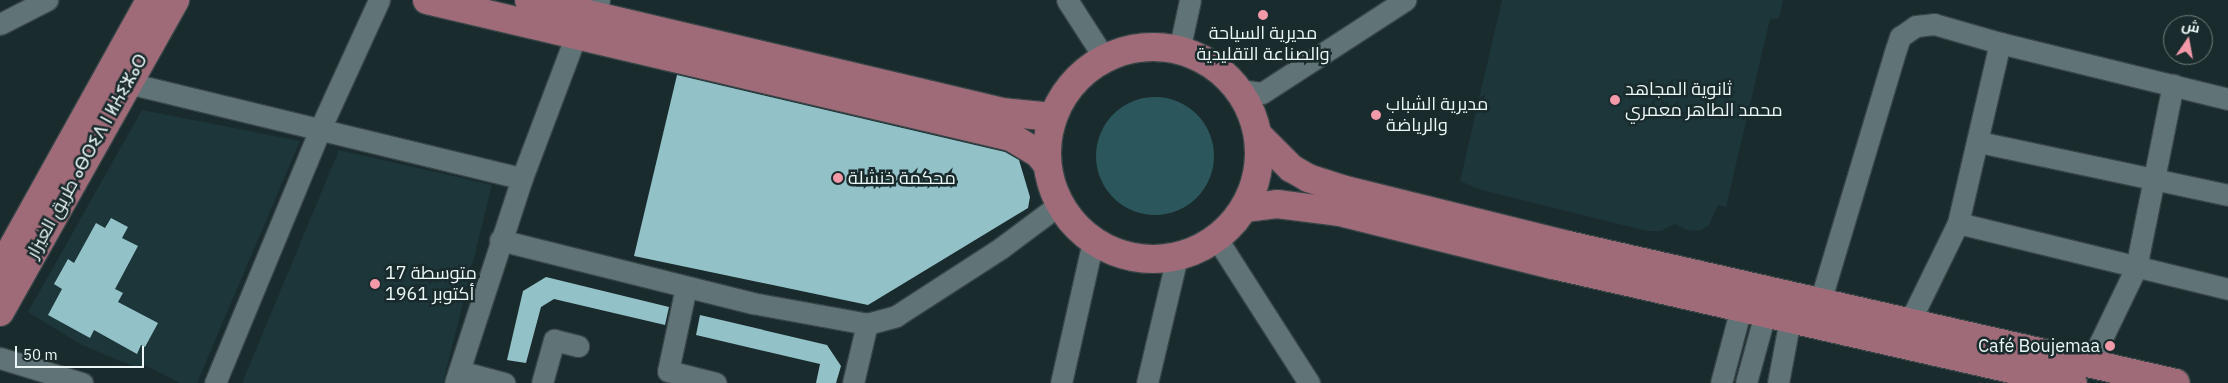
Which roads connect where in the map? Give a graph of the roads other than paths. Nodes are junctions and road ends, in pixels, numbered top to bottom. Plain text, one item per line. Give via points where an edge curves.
1 (48, 0) edge
2 (150, 0) edge
3 (175, 0) edge
4 (379, 0) edge
5 (427, 0) edge
6 (529, 0) edge
7 (1067, 0) edge
8 (1190, 0) edge
9 (1405, 0) edge
10 (597, 7) edge
11 (0, 24) edge
12 (576, 35) junction
13 (2000, 43) junction
14 (1178, 50) junction
15 (1105, 58) junction
16 (128, 83) junction
17 (2173, 85) junction
18 (1238, 90) junction
19 (2228, 99) edge
20 (1054, 117) junction
21 (320, 129) junction
22 (1258, 135) junction
23 (1979, 142) junction
24 (1047, 164) junction
25 (522, 178) junction
26 (2155, 178) junction
27 (2228, 195) edge
28 (1060, 204) junction
29 (1245, 208) junction
30 (1958, 223) junction
31 (1217, 239) junction
32 (500, 240) junction
33 (1093, 241) junction
34 (1177, 257) junction
35 (2136, 268) junction
36 (0, 270) edge
37 (686, 286) junction
38 (2228, 289) edge
39 (1820, 302) junction
40 (1763, 303) junction
41 (0, 312) edge
42 (1909, 322) junction
43 (868, 324) junction
44 (578, 346) dead end
45 (0, 358) edge
46 (2081, 373) edge
47 (457, 377) edge
48 (82, 383) edge
49 (215, 383) edge
50 (504, 383) edge
51 (542, 383) edge
52 (716, 383) edge
53 (853, 383) edge
54 (1060, 383) edge
55 (1147, 383) edge
56 (1309, 383) edge
57 (1721, 383) edge
58 (1746, 383) edge
59 (1778, 383) edge
60 (2176, 383) edge

1 - 11 street
2 - 36 main road, طريق العيزار ⴰⴱⵔⵉⴷ ⵏ ⵍⵄⵉⵣⴰⵔ
3 - 16 main road, طريق العيزار ⴰⴱⵔⵉⴷ ⵏ ⵍⵄⵉⵣⴰⵔ
4 - 21 street
5 - 12 main road
6 - 10 main road
7 - 15 street
8 - 14 street
9 - 18 street via 1262,94
10 - 12 street
10 - 20 main road via 1001,112
12 - 24 main road via 1012,138 1038,153
12 - 25 street
13 - 17 street
13 - 23 street
13 - 39 street via 1934,24 1916,26 1900,37
14 - 15 main road via 1154,47 1129,50
14 - 18 main road via 1215,68
15 - 20 main road via 1074,83
16 - 21 street
16 - 41 main road, طريق العيزار ⴰⴱⵔⵉⴷ ⵏ ⵍⵄⵉⵣⴰⵔ
17 - 19 street
17 - 26 street
18 - 22 main road via 1251,111
20 - 24 main road via 1047,142
21 - 25 street
21 - 49 street
22 - 29 main road via 1260,162
22 - 40 main road via 1291,168 1322,184 1568,245
23 - 26 street
23 - 30 street
24 - 28 main road
25 - 32 street
26 - 27 street
26 - 35 street
28 - 33 main road via 1074,224
28 - 43 street via 1001,248 903,312
29 - 31 main road
29 - 40 main road via 1277,204 1340,212
30 - 35 street
30 - 42 street
31 - 34 main road
31 - 56 street
32 - 37 street
32 - 47 street
33 - 34 main road via 1119,254 1148,260
33 - 54 street
34 - 55 street
35 - 38 street
35 - 46 street
37 - 43 street via 752,303
37 - 52 street via 668,372
39 - 40 main road
39 - 42 main road
40 - 46 main road
40 - 57 street
40 - 58 street
40 - 59 street
42 - 46 main road
43 - 53 street
44 - 51 street via 554,340
45 - 48 street
46 - 60 main road
47 - 50 street

